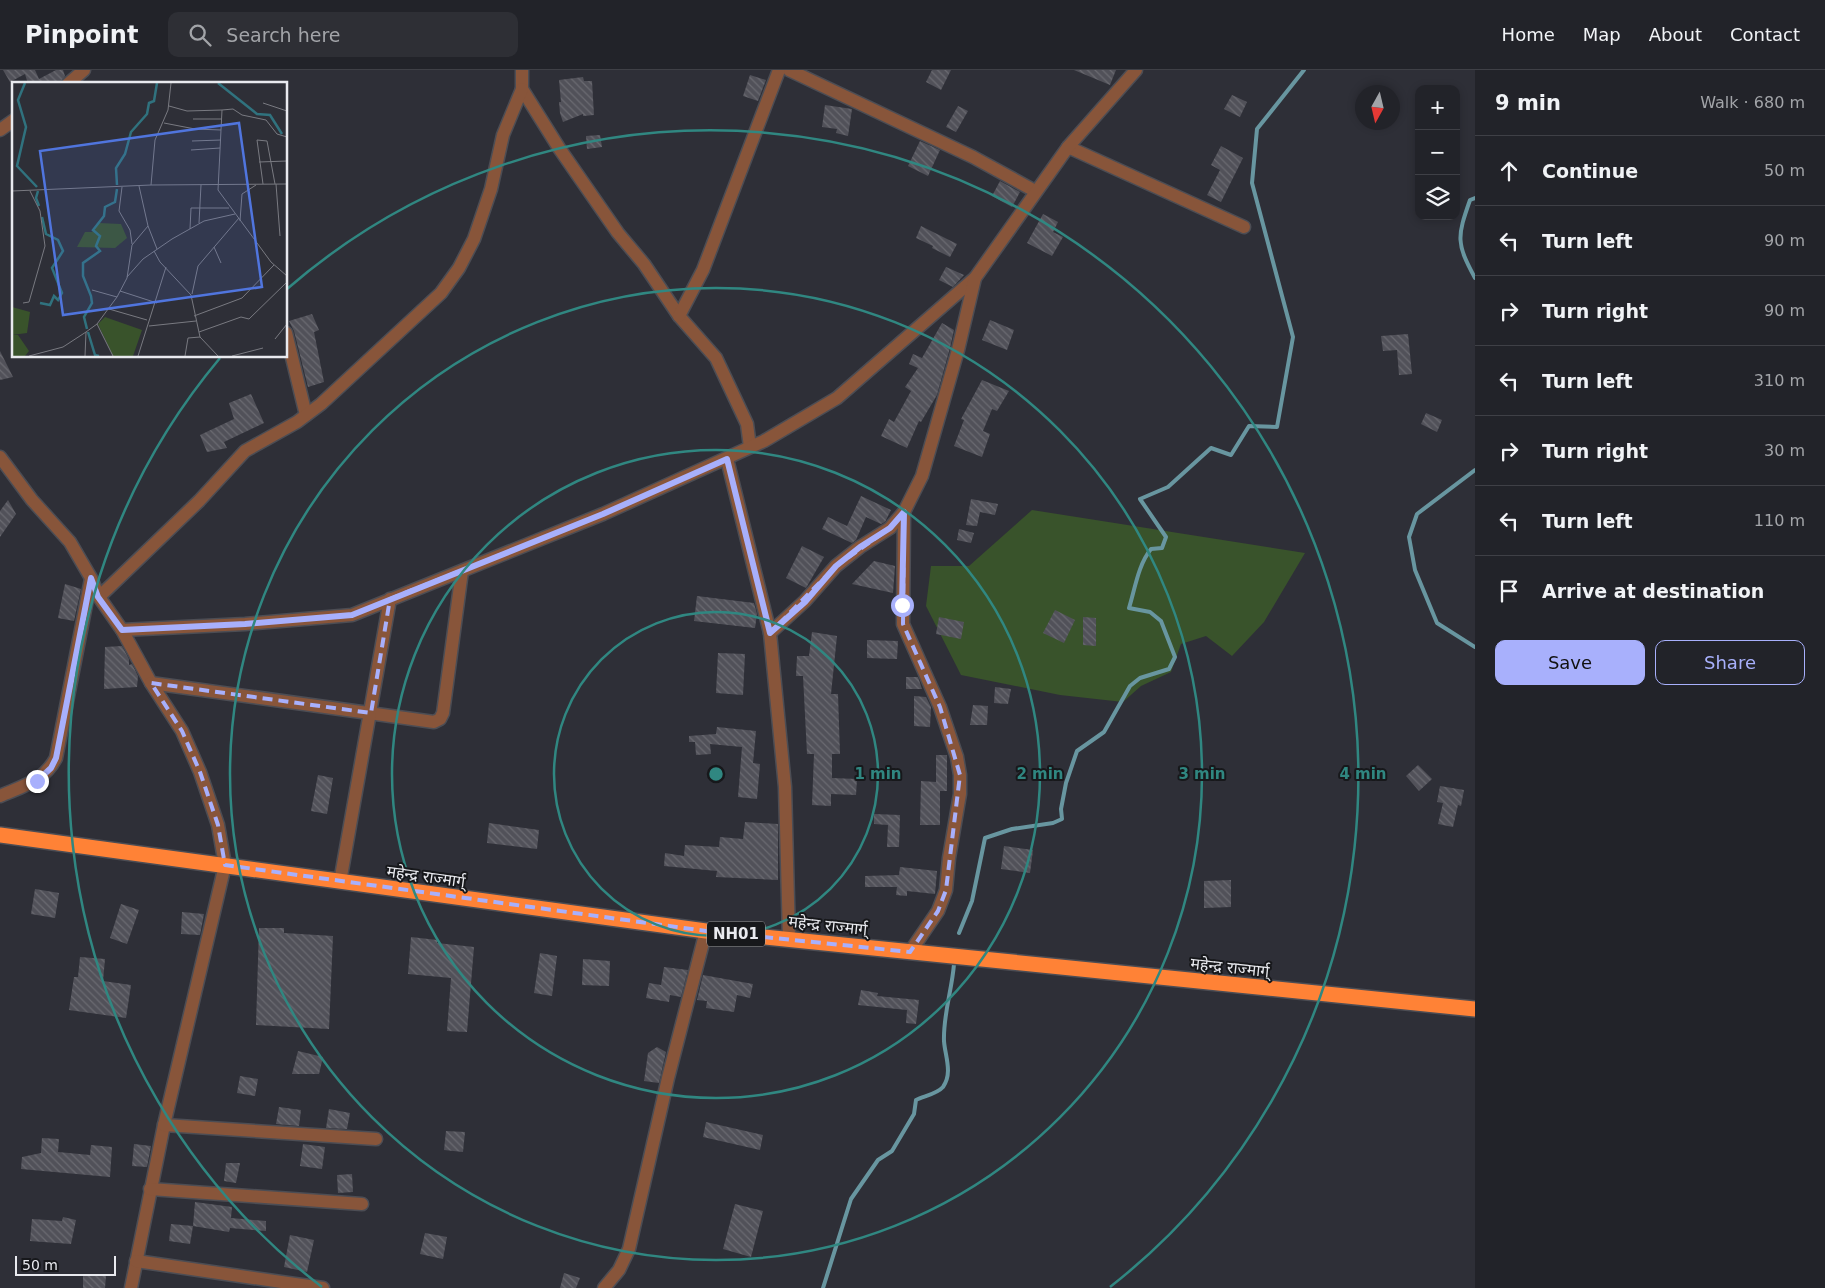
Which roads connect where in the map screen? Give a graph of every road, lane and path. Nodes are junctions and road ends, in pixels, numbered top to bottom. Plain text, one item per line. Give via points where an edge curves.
1 (84, 70) edge
2 (522, 70) edge
3 (779, 70) edge
4 (789, 70) edge
5 (1136, 70) edge
6 (70, 82) edge
7 (522, 90) junction
8 (12, 121) edge
9 (0, 130) edge
10 (1068, 146) junction
11 (1035, 191) junction
12 (1244, 227) dead end
13 (975, 278) junction
14 (679, 316) junction
15 (288, 341) edge
16 (306, 415) junction
17 (750, 448) junction
18 (0, 457) edge
19 (727, 459) junction
20 (904, 512) junction
21 (462, 571) junction
22 (91, 578) junction
23 (98, 597) junction
24 (390, 599) junction
25 (122, 630) junction
26 (770, 633) junction
27 (151, 683) junction
28 (371, 713) junction
29 (0, 796) edge
30 (0, 836) edge
31 (225, 865) junction
32 (340, 882) junction
33 (706, 931) junction
34 (789, 938) junction
35 (910, 952) junction
36 (1475, 1009) edge
37 (164, 1125) junction
38 (376, 1139) dead end
39 (150, 1189) junction
40 (362, 1204) dead end
41 (136, 1261) junction
42 (131, 1288) edge
43 (323, 1288) edge
44 (604, 1288) edge

1 - 6 street
2 - 7 street
3 - 14 street via 703,270
4 - 11 street via 973,157
5 - 10 street
7 - 14 street via 618,233 644,264
7 - 16 street via 503,135 491,189 474,239 459,268 414,321 390,338
8 - 9 street
10 - 11 street
10 - 12 street
11 - 13 street
13 - 17 street via 837,398
13 - 20 street via 922,476
14 - 17 street via 716,358 747,424
15 - 16 street
16 - 23 street via 245,451 199,501
17 - 19 street
18 - 22 street via 32,500 70,542
19 - 21 street
19 - 26 street
20 - 26 street via 890,528 836,566 805,602
20 - 35 street via 903,624 940,707 960,775 946,890 938,911
21 - 24 street
21 - 28 street via 440,719 434,722
22 - 23 street
22 - 29 street via 56,758 51,768 37,781
23 - 25 street
24 - 25 street via 352,615
24 - 28 street
25 - 27 street
26 - 34 street via 785,787
27 - 28 street
27 - 31 street via 182,730 200,772 218,824
28 - 32 street
30 - 31 highway, महेन्द्र राज्मार्ग् / NH01
31 - 32 highway, महेन्द्र राज्मार्ग् / NH01
31 - 37 street
32 - 33 highway, महेन्द्र राज्मार्ग् / NH01
33 - 34 highway, महेन्द्र राज्मार्ग् / NH01
33 - 44 street via 629,1250 619,1270
34 - 35 highway, महेन्द्र राज्मार्ग् / NH01
35 - 36 highway, महेन्द्र राज्मार्ग् / NH01
37 - 38 street
37 - 39 street
39 - 40 street
39 - 41 street
41 - 42 street
41 - 43 street

